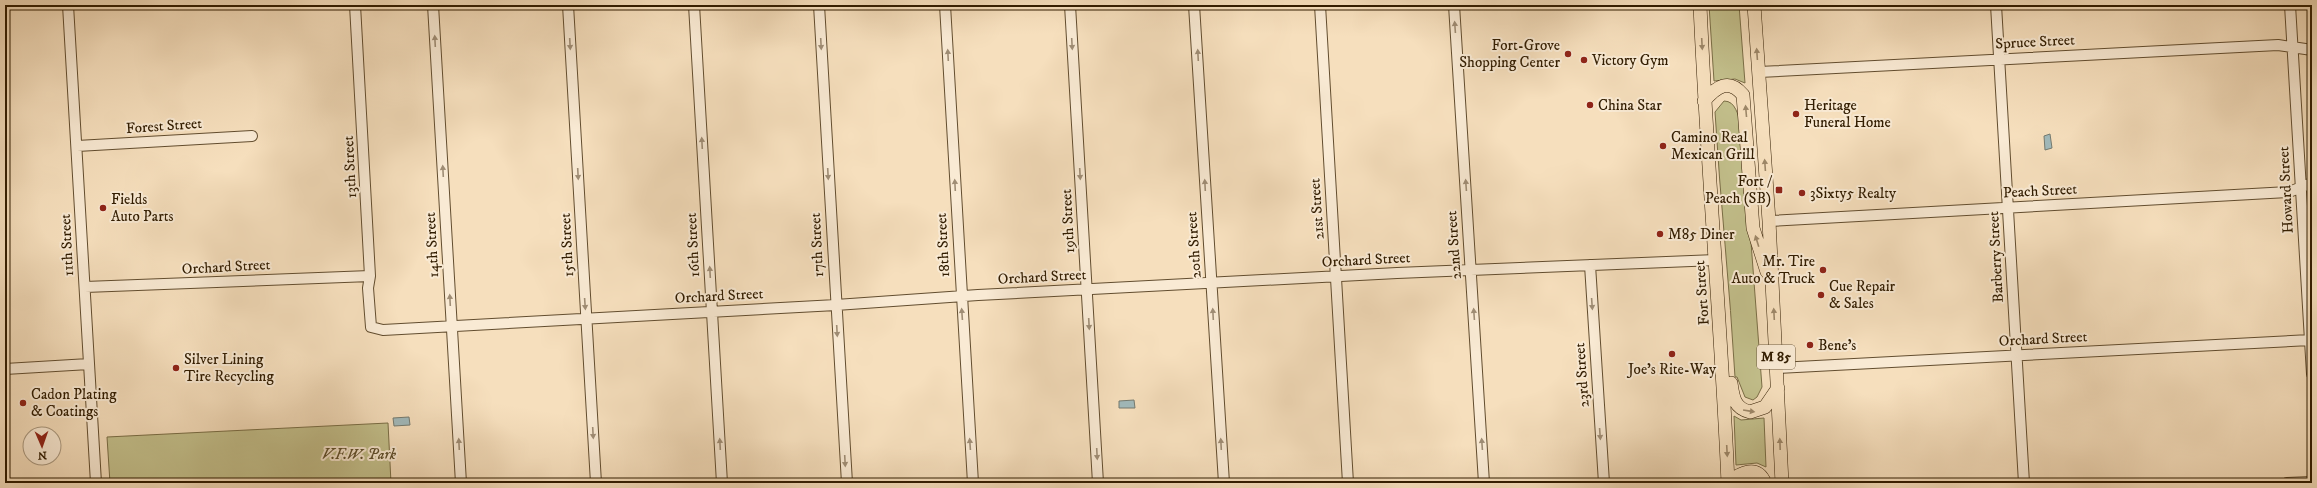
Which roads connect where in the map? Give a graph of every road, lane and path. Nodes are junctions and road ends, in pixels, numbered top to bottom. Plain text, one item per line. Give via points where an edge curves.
1 (68, 5) edge
2 (355, 5) edge
3 (433, 5) edge
4 (568, 5) edge
5 (694, 5) edge
6 (819, 5) edge
7 (945, 5) edge
8 (1070, 5) edge
9 (1194, 5) edge
10 (1320, 5) edge
11 (1454, 5) edge
12 (1700, 5) edge
13 (1754, 5) edge
14 (1996, 5) edge
15 (2290, 5) edge
16 (2293, 48) junction
17 (2312, 50) edge
18 (2000, 59) junction
19 (1759, 72) junction
20 (1704, 101) junction
21 (252, 136) dead end
22 (77, 146) junction
23 (2312, 183) edge
24 (2301, 188) junction
25 (2008, 207) junction
26 (1712, 215) junction
27 (1768, 221) junction
28 (1716, 260) junction
29 (1590, 265) junction
30 (1471, 270) junction
31 (370, 276) junction
32 (1336, 276) junction
33 (1212, 283) junction
34 (84, 288) junction
35 (1087, 289) junction
36 (1773, 291) junction
37 (961, 297) junction
38 (836, 305) junction
39 (712, 310) junction
40 (587, 319) junction
41 (452, 326) junction
42 (371, 327) joint
43 (2310, 340) junction
44 (2015, 355) junction
45 (89, 364) junction
46 (1777, 368) junction
47 (5, 369) edge
48 (2312, 374) edge
49 (1778, 387) junction
50 (1728, 482) edge
51 (2312, 482) edge
52 (96, 483) edge
53 (461, 483) edge
54 (596, 483) edge
55 (722, 483) edge
56 (847, 483) edge
57 (973, 483) edge
58 (1098, 483) edge
59 (1224, 483) edge
60 (1348, 483) edge
61 (1484, 483) edge
62 (1604, 483) edge
63 (1765, 483) edge
64 (1782, 483) edge
65 (2024, 483) edge
66 (2288, 483) edge

1 - 22 street, 11th Street
2 - 31 street, 13th Street
41 -> 3 street, 14th Street
4 -> 40 street, 15th Street
39 -> 5 street, 16th Street
6 -> 38 street, 17th Street
37 -> 7 street, 18th Street
8 -> 35 street, 19th Street
33 -> 9 street, 20th Street
10 - 32 street, 21st Street
30 -> 11 street, 22nd Street
12 -> 20 main road, Fort Street
19 -> 13 main road, M 85
14 - 18 street, Barberry Street
15 - 16 street, Howard Street
16 - 17 street, Spruce Street
16 - 18 street, Spruce Street via 2278,45
16 - 24 street, Howard Street
18 - 19 street, Spruce Street
18 - 25 street, Barberry Street
27 -> 19 main road, M 85
20 - 26 main road, Fort Street
36 -> 20 main road via 1753,228 1743,95 1734,86 1727,86 1718,88
21 - 22 street, Forest Street
22 - 34 street, 11th Street
23 - 24 street, Peach Street
24 - 25 street, Peach Street via 2289,192
24 - 43 street, Howard Street
25 - 27 street, Peach Street
25 - 44 street, Barberry Street
26 - 28 main road, Fort Street
26 -> 49 main road via 1718,227 1723,252 1734,400 1744,411 1756,411 1771,401
27 - 36 main road, M 85
28 - 29 street, Orchard Street
28 -> 50 main road, Fort Street
29 - 30 street, Orchard Street
29 -> 62 street, 23rd Street
30 - 32 street, Orchard Street
61 -> 30 street, 22nd Street
31 - 34 street, Orchard Street
31 - 42 street, 13th Street via 368,288
32 - 33 street, Orchard Street
32 - 60 street, 21st Street
33 - 35 street, Orchard Street
59 -> 33 street, 20th Street
34 - 45 street, 11th Street
35 - 37 street, Orchard Street
35 -> 58 street, 19th Street
46 -> 36 main road, M 85
37 - 38 street, Orchard Street
57 -> 37 street, 18th Street
38 - 39 street, Orchard Street
38 -> 56 street, 17th Street
39 - 40 street, Orchard Street
55 -> 39 street, 16th Street
40 - 41 street, Orchard Street
40 -> 54 street, 15th Street
41 - 42 street, Orchard Street via 383,330
53 -> 41 street, 14th Street
43 - 44 street, Orchard Street
43 - 48 street, Howard Street
44 - 46 street, Orchard Street
44 - 65 street, Barberry Street
45 - 47 street
45 - 52 street, 11th Street
46 - 49 main road, M 85
64 -> 49 main road, M 85
50 - 63 main road via 1741,473 1752,471 1759,474
51 - 66 street

